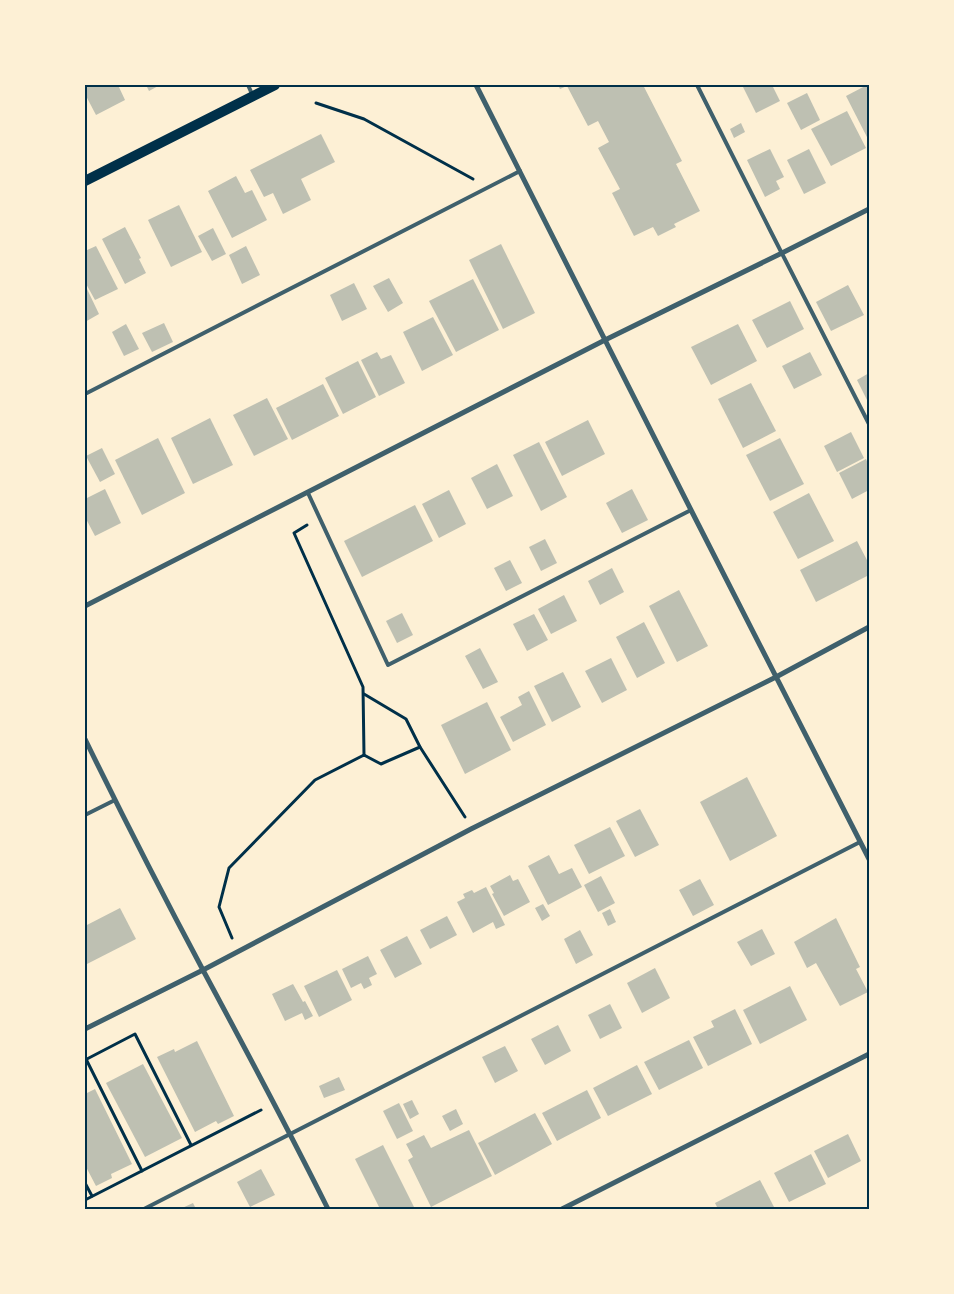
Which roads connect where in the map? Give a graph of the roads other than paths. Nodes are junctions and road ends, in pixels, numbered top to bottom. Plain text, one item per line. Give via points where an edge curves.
1 (248, 85) edge
2 (275, 85) edge
3 (476, 85) edge
4 (699, 86) edge
5 (253, 96) junction
6 (520, 171) junction
7 (85, 181) edge
8 (869, 208) edge
9 (782, 253) junction
10 (605, 340) junction
11 (85, 394) edge
12 (869, 422) edge
13 (308, 492) junction
14 (691, 510) junction
15 (85, 606) edge
16 (869, 627) edge
17 (776, 677) junction
18 (85, 740) edge
19 (115, 800) junction
20 (85, 815) edge
21 (860, 842) junction
22 (869, 859) edge
23 (203, 970) junction
24 (85, 1029) edge
25 (869, 1054) edge
26 (291, 1134) junction
27 (144, 1209) edge
28 (328, 1209) edge
29 (562, 1209) edge

1 - 5 lane
2 - 5 main road
3 - 6 street
4 - 9 lane
5 - 7 main road
6 - 10 street
6 - 11 lane
8 - 9 street
9 - 10 street
9 - 12 lane
10 - 13 street
10 - 14 street
13 - 14 lane via 388,665
13 - 15 street
14 - 17 street
16 - 17 street
17 - 21 street
17 - 23 street via 471,829
18 - 19 street
19 - 20 lane
19 - 23 street
21 - 22 street
21 - 26 lane
23 - 24 street
23 - 26 street
25 - 29 street
26 - 27 lane
26 - 28 street

